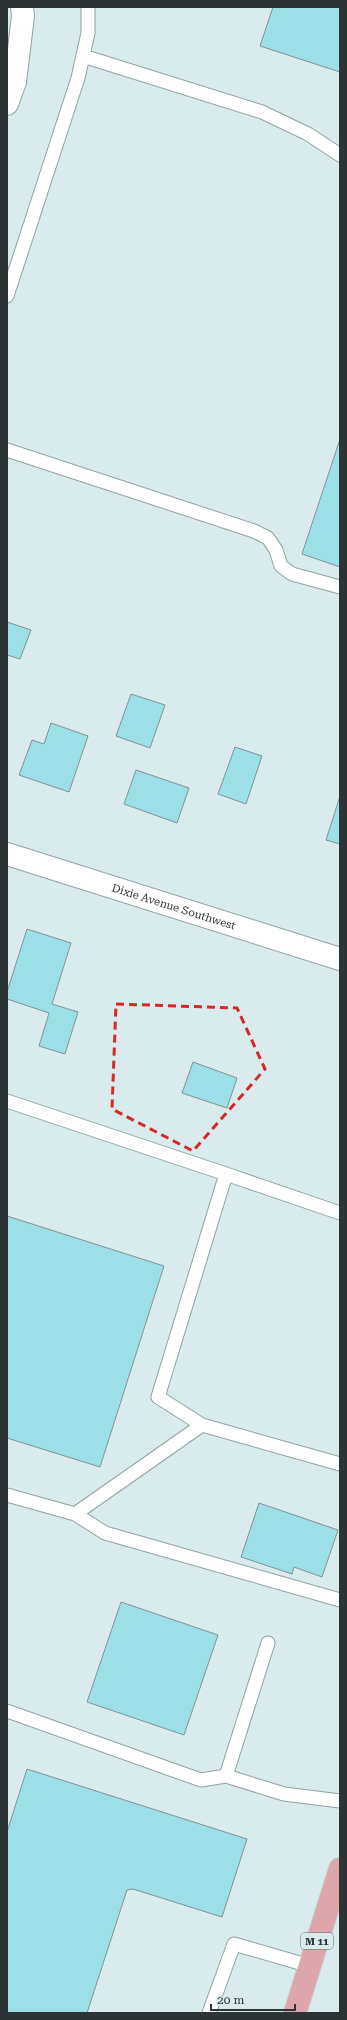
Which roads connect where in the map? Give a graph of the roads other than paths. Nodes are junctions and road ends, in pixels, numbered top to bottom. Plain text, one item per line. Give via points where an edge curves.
1 (22, 7) edge
2 (88, 7) edge
3 (83, 56) junction
4 (7, 104) edge
5 (340, 155) edge
6 (7, 296) edge
7 (7, 450) edge
8 (340, 587) edge
9 (7, 854) edge
10 (340, 959) edge
11 (7, 1102) edge
12 (226, 1174) junction
13 (340, 1214) edge
14 (202, 1425) junction
15 (340, 1464) edge
16 (7, 1495) edge
17 (75, 1514) junction
18 (340, 1600) edge
19 (268, 1643) dead end
20 (7, 1711) edge
21 (226, 1776) junction
22 (340, 1802) edge
23 (340, 1869) edge
24 (310, 1966) junction
25 (300, 2012) edge
26 (209, 2013) edge

1 - 4 street via 24,16 15,82
2 - 3 lane via 88,33
3 - 5 lane via 262,112 308,134
3 - 6 lane
7 - 8 lane via 254,531 268,538 276,550 281,566 292,574
9 - 10 street, Dixie Avenue Southwest
11 - 12 lane
12 - 13 lane
12 - 14 lane via 158,1396
14 - 15 lane
14 - 17 lane
16 - 17 lane
17 - 18 lane via 105,1533
19 - 21 lane
20 - 21 lane via 201,1780
21 - 22 lane via 284,1794
23 - 24 main road, M 11
24 - 25 main road, M 11
24 - 26 lane via 234,1944

